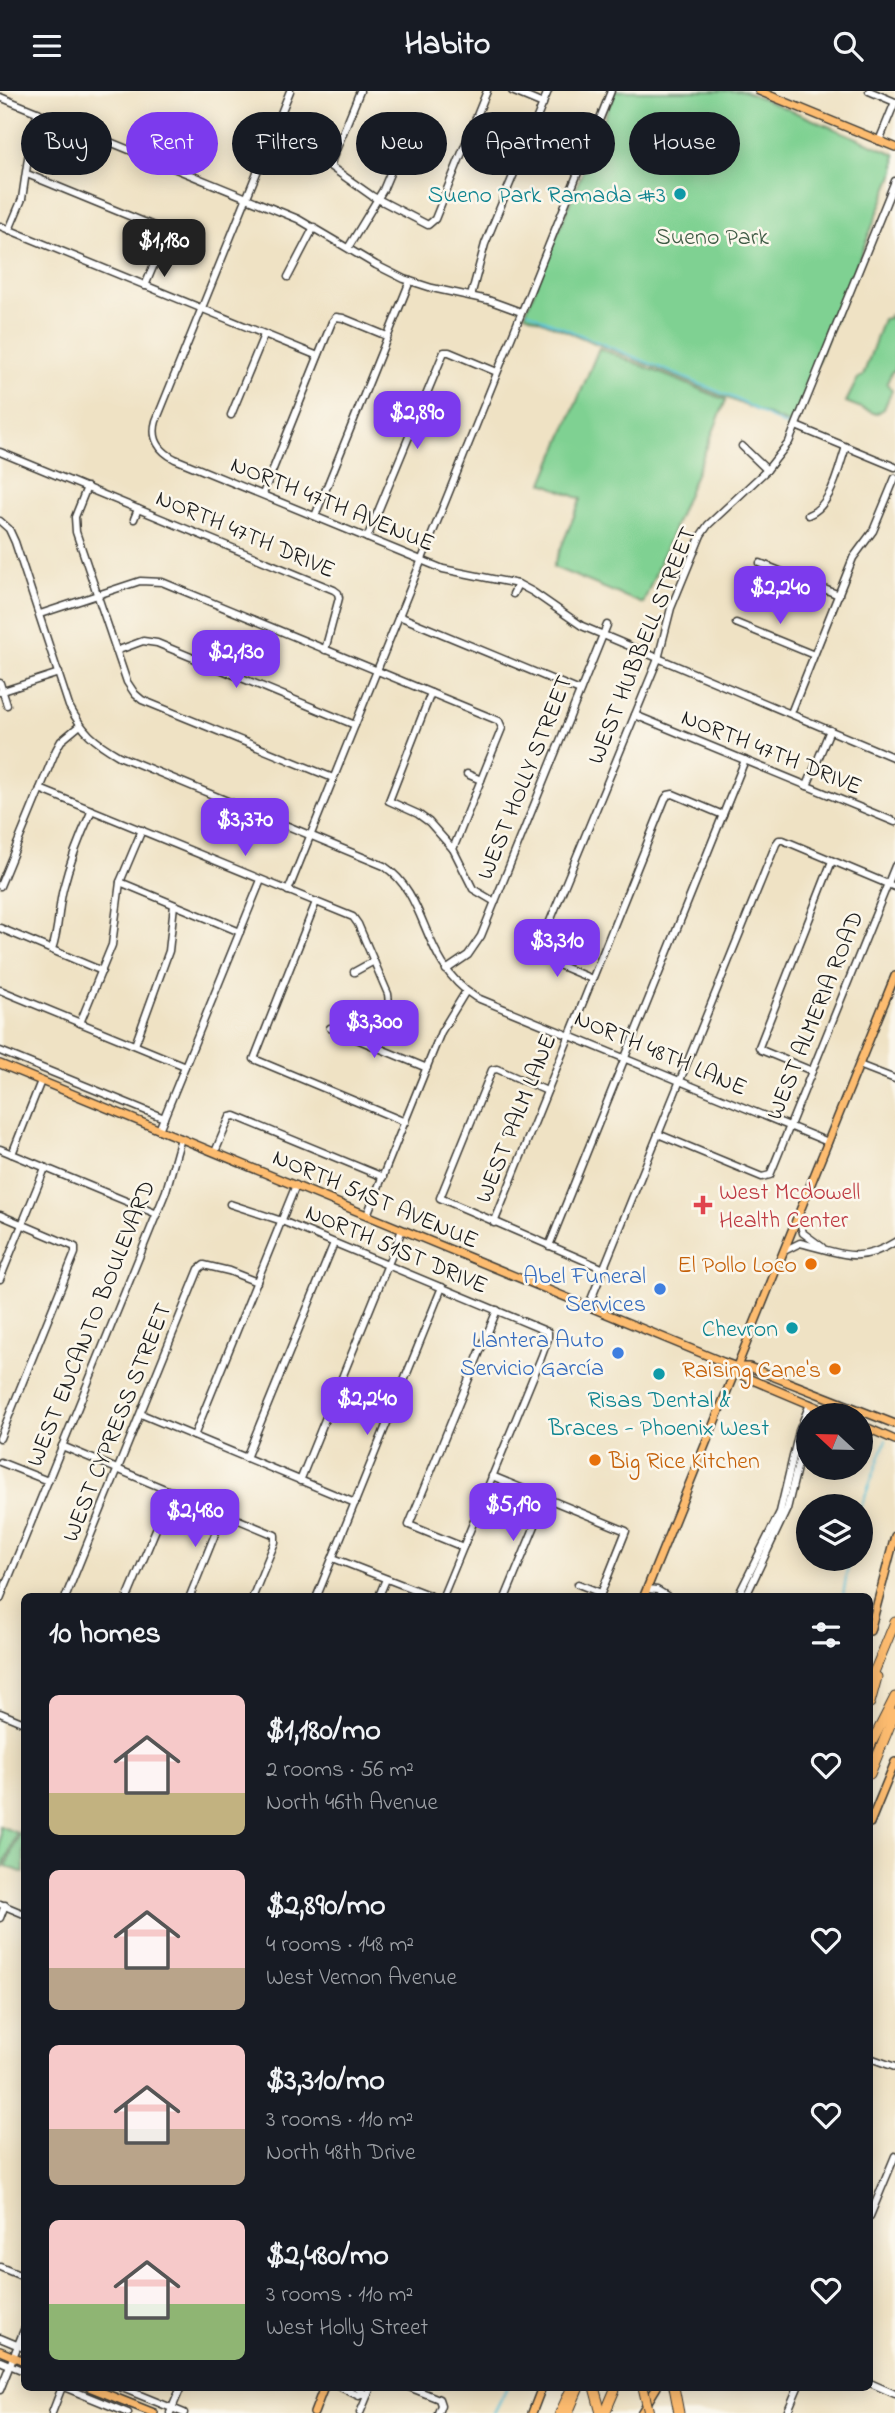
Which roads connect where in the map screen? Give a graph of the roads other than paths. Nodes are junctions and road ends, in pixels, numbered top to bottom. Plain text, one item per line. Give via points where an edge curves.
1 (290, 91) edge
2 (360, 91) edge
3 (487, 91) edge
4 (512, 91) edge
5 (548, 91) edge
6 (611, 91) edge
7 (760, 91) edge
8 (869, 91) edge
9 (0, 96) edge
10 (895, 102) edge
11 (543, 104) junction
12 (38, 112) edge
13 (282, 112) edge
14 (879, 141) junction
15 (112, 143) edge
16 (895, 147) edge
17 (27, 175) edge
18 (29, 175) edge
19 (257, 175) edge
20 (389, 175) edge
21 (895, 181) edge
22 (247, 199) junction
23 (378, 199) junction
24 (0, 226) edge
25 (314, 227) junction
26 (9, 230) junction
27 (348, 247) junction
28 (288, 277) dead end
29 (410, 281) junction
30 (145, 286) junction
31 (471, 296) junction
32 (201, 309) junction
33 (522, 312) junction
34 (264, 335) junction
35 (387, 336) junction
36 (318, 356) junction
37 (178, 366) junction
38 (187, 369) dead end
39 (497, 372) junction
40 (232, 415) dead end
41 (796, 426) junction
42 (155, 438) junction
43 (145, 441) dead end
44 (742, 446) dead end
45 (846, 447) junction
46 (0, 452) edge
47 (895, 467) edge
48 (767, 470) junction
49 (895, 478) edge
50 (88, 487) junction
51 (263, 494) junction
52 (138, 509) junction
53 (808, 515) dead end
54 (315, 516) junction
55 (134, 520) dead end
56 (0, 521) edge
57 (16, 524) dead end
58 (9, 529) junction
59 (367, 538) junction
60 (421, 560) junction
61 (760, 563) dead end
62 (518, 584) junction
63 (513, 594) dead end
64 (97, 595) junction
65 (839, 595) junction
66 (40, 614) junction
67 (399, 616) junction
68 (736, 623) dead end
69 (607, 625) dead end
70 (602, 635) junction
71 (325, 650) junction
72 (116, 651) junction
73 (814, 655) junction
74 (658, 659) junction
75 (377, 671) junction
76 (59, 673) junction
77 (0, 683) edge
78 (1, 691) edge
79 (580, 691) junction
80 (432, 693) junction
81 (7, 705) dead end
82 (791, 713) junction
83 (635, 715) junction
84 (355, 725) junction
85 (79, 726) junction
86 (830, 730) junction
87 (895, 758) edge
88 (745, 760) junction
89 (467, 774) dead end
90 (333, 778) junction
91 (481, 780) junction
92 (807, 786) junction
93 (40, 789) junction
94 (92, 810) junction
95 (723, 815) junction
96 (895, 822) edge
97 (142, 830) junction
98 (311, 834) junction
99 (453, 849) junction
100 (832, 861) junction
101 (895, 866) edge
102 (261, 880) junction
103 (120, 882) junction
104 (891, 885) edge
105 (0, 886) edge
106 (288, 891) junction
107 (316, 902) junction
108 (495, 902) junction
109 (174, 905) junction
110 (0, 928) edge
111 (240, 932) junction
112 (52, 949) junction
113 (374, 961) junction
114 (446, 970) junction
115 (102, 971) junction
116 (354, 972) dead end
117 (895, 976) edge
118 (592, 979) junction
119 (0, 990) edge
120 (467, 991) junction
121 (80, 1023) junction
122 (330, 1028) dead end
123 (570, 1035) junction
124 (135, 1045) junction
125 (375, 1046) junction
126 (0, 1051) edge
127 (625, 1058) junction
128 (0, 1063) edge
129 (859, 1065) junction
130 (185, 1066) junction
131 (427, 1068) junction
132 (812, 1071) junction
133 (895, 1079) edge
134 (680, 1080) junction
135 (41, 1081) junction
136 (547, 1091) junction
137 (164, 1118) junction
138 (405, 1122) junction
139 (790, 1126) junction
140 (159, 1130) junction
141 (658, 1134) junction
142 (181, 1138) junction
143 (828, 1142) junction
144 (0, 1149) edge
145 (215, 1152) junction
146 (12, 1154) junction
147 (45, 1168) junction
148 (383, 1177) junction
149 (296, 1185) junction
150 (230, 1204) dead end
151 (799, 1213) junction
152 (157, 1214) junction
153 (0, 1215) edge
154 (367, 1215) junction
155 (282, 1221) junction
156 (494, 1223) junction
157 (23, 1224) junction
158 (402, 1230) junction
159 (895, 1242) edge
160 (334, 1243) junction
161 (549, 1246) junction
162 (824, 1248) junction
163 (784, 1251) junction
164 (387, 1265) junction
165 (604, 1269) junction
166 (0, 1279) edge
167 (257, 1282) junction
168 (442, 1287) junction
169 (588, 1307) junction
170 (497, 1310) junction
171 (737, 1367) junction
172 (810, 1403) joint
173 (828, 1403) edge
174 (839, 1403) edge
175 (141, 1414) junction
176 (873, 1416) edge
177 (895, 1425) edge
178 (873, 1431) edge
179 (194, 1436) junction
180 (0, 1438) edge
181 (895, 1440) edge
182 (796, 1444) edge
183 (62, 1446) junction
184 (246, 1458) junction
185 (0, 1462) edge
186 (117, 1469) junction
187 (796, 1472) edge
188 (492, 1476) junction
189 (48, 1481) junction
190 (300, 1481) junction
191 (172, 1491) junction
192 (546, 1499) junction
193 (355, 1503) junction
194 (224, 1513) junction
195 (895, 1536) edge
196 (463, 1547) junction
197 (333, 1558) junction
198 (386, 1579) junction
199 (578, 1584) dead end
200 (645, 1592) edge
201 (67, 1593) edge
202 (129, 1593) edge
203 (191, 1593) edge
204 (254, 1593) edge
205 (318, 1593) edge
206 (381, 1593) edge
207 (422, 1593) edge
208 (444, 1593) edge
209 (507, 1593) edge
210 (598, 1593) edge
211 (600, 1593) edge
212 (662, 1593) edge
213 (740, 1593) edge
214 (747, 1593) edge
215 (0, 1599) edge
216 (873, 1620) edge
217 (895, 1622) edge
218 (886, 1644) junction
219 (873, 1675) edge
220 (873, 1692) edge
221 (895, 1697) edge
222 (0, 1713) edge
223 (895, 1713) edge
224 (21, 1722) edge
225 (873, 1740) edge
226 (895, 1762) edge
227 (873, 1767) edge
228 (873, 1816) edge
229 (3, 1905) edge
230 (21, 1913) edge
231 (0, 1918) edge
232 (873, 2059) edge
233 (895, 2067) edge
234 (895, 2156) edge
235 (873, 2209) edge
236 (0, 2267) edge
237 (21, 2276) edge
238 (0, 2338) edge
239 (21, 2347) edge
240 (0, 2351) edge
241 (14, 2357) junction
242 (21, 2360) edge
243 (0, 2361) edge
244 (10, 2365) junction
245 (21, 2370) edge
246 (873, 2384) edge
247 (0, 2390) edge
248 (61, 2391) edge
249 (72, 2391) edge
250 (99, 2391) edge
251 (129, 2391) edge
252 (180, 2391) edge
253 (322, 2391) edge
254 (348, 2391) edge
255 (363, 2391) edge
256 (368, 2391) edge
257 (419, 2391) edge
258 (540, 2391) edge
259 (570, 2391) edge
260 (577, 2391) edge
261 (595, 2391) edge
262 (614, 2391) edge
263 (638, 2391) edge
264 (643, 2391) edge
265 (655, 2391) edge
266 (675, 2391) edge
267 (796, 2391) edge
268 (365, 2394) junction
269 (895, 2394) edge
270 (113, 2410) edge
271 (172, 2411) edge
272 (52, 2413) edge
273 (128, 2413) edge
274 (153, 2413) edge
275 (184, 2413) edge
276 (314, 2413) edge
277 (360, 2413) edge
278 (438, 2413) edge
279 (532, 2413) edge
280 (561, 2413) edge
281 (568, 2413) edge
282 (603, 2413) edge
283 (644, 2413) edge
284 (679, 2413) edge
285 (788, 2413) edge

1 - 13 street
2 - 23 street via 331,167
3 - 23 street via 435,219 428,225
4 - 11 street
5 - 11 street
6 - 33 street
7 - 14 main road
8 - 10 street
9 - 12 street
10 - 14 street
11 - 31 street via 485,244
14 - 16 main road
15 - 22 street
17 - 26 street
18 - 30 street via 166,231
19 - 22 street
20 - 23 street
21 - 41 street, WEST HUBBELL STREET
22 - 25 street
22 - 32 street
23 - 27 street
24 - 26 street
25 - 27 street
25 - 28 street
26 - 30 street
27 - 29 street
29 - 31 street
29 - 35 street
30 - 32 street
31 - 33 street
32 - 34 street
32 - 37 street
33 - 39 street
34 - 36 street
34 - 40 street
35 - 36 street via 336,317
35 - 54 street
36 - 51 street
37 - 38 street
37 - 42 street via 154,425
39 - 59 street via 444,352
39 - 60 street
41 - 45 street
41 - 48 street, WEST HUBBELL STREET via 785,450
42 - 43 street
42 - 51 street, NORTH 47TH AVENUE via 170,457
44 - 48 street
45 - 47 street
45 - 53 street via 827,498
46 - 50 street, NORTH 47TH DRIVE
48 - 74 street, WEST HUBBELL STREET via 701,535 671,608
49 - 65 street
50 - 52 street, NORTH 47TH DRIVE
50 - 64 street via 75,525
51 - 54 street, NORTH 47TH AVENUE
52 - 55 street, NORTH 47TH DRIVE
52 - 71 street, NORTH 47TH DRIVE via 338,593
54 - 59 street, NORTH 47TH AVENUE
56 - 58 street, NORTH 48TH LANE
57 - 58 street
58 - 66 street, NORTH 48TH LANE
59 - 60 street, NORTH 47TH AVENUE
60 - 62 street, NORTH 47TH AVENUE via 450,571
60 - 67 street
61 - 65 street
62 - 63 street
62 - 70 street, NORTH 47TH AVENUE via 575,623
64 - 66 street
64 - 71 street via 140,582 162,582
64 - 72 street
65 - 73 street
66 - 76 street, NORTH 48TH LANE
67 - 75 street
67 - 79 street
68 - 73 street
69 - 70 street, WEST HOLLY STREET
70 - 74 street, NORTH 47TH AVENUE
70 - 79 street, WEST HOLLY STREET
71 - 75 street
72 - 84 street via 143,641 157,643
72 - 90 street via 130,688 142,700
73 - 82 street
74 - 82 street, NORTH 47TH AVENUE
74 - 83 street, WEST HUBBELL STREET
75 - 80 street
75 - 84 street
76 - 78 street
76 - 85 street, NORTH 48TH LANE
77 - 78 street
78 - 81 street
79 - 108 street, WEST HOLLY STREET
80 - 91 street via 501,724
80 - 99 street via 389,801 429,822
82 - 86 street, NORTH 47TH AVENUE
83 - 88 street, NORTH 47TH DRIVE
83 - 118 street, WEST HUBBELL STREET via 538,954
84 - 90 street
85 - 93 street via 61,741
85 - 98 street, NORTH 48TH LANE via 92,740 119,755
86 - 87 street, NORTH 47TH AVENUE
86 - 92 street
88 - 92 street, NORTH 47TH DRIVE
88 - 95 street
89 - 91 street
90 - 98 street
91 - 99 street
92 - 96 street, NORTH 47TH DRIVE
93 - 94 street
93 - 105 street
94 - 97 street
94 - 112 street via 71,856
95 - 118 street, WEST PALM LANE via 668,795
95 - 127 street
97 - 102 street
97 - 103 street
98 - 106 street
98 - 114 street, NORTH 48TH LANE via 377,861 400,879
99 - 108 street via 473,889
100 - 104 street
100 - 132 street via 759,1047
100 - 134 street via 779,841
101 - 104 street, WEST ALMERIA ROAD
102 - 106 street
102 - 111 street
103 - 109 street
103 - 115 street via 112,944
104 - 132 street, WEST ALMERIA ROAD
106 - 107 street
107 - 113 street via 353,917
107 - 138 street via 254,1059
108 - 114 street, WEST HOLLY STREET via 473,950
109 - 111 street
109 - 124 street via 169,951
110 - 112 street
111 - 130 street
112 - 115 street
113 - 116 street
113 - 125 street via 390,997 387,1020
114 - 120 street, NORTH 48TH LANE
115 - 121 street
117 - 129 main road
118 - 123 street, WEST PALM LANE
119 - 121 street
120 - 123 street, NORTH 48TH LANE
120 - 131 street via 441,1032
121 - 124 street
122 - 125 street
123 - 127 street, NORTH 48TH LANE
123 - 136 street, WEST PALM LANE
124 - 130 street
125 - 131 street
126 - 137 street
127 - 134 street, NORTH 48TH LANE
127 - 161 street
128 - 135 main road, NORTH 51ST AVENUE
129 - 133 street
129 - 143 main road
130 - 137 street
131 - 138 street
132 - 139 street, WEST ALMERIA ROAD
134 - 139 street, NORTH 48TH LANE
134 - 141 street
135 - 140 main road, NORTH 51ST AVENUE
135 - 146 street
136 - 156 street, WEST PALM LANE
136 - 156 street via 492,1070 440,1198
137 - 140 street
138 - 148 street
139 - 141 street, WEST ALMERIA ROAD via 766,1177
139 - 143 street, NORTH 48TH LANE
140 - 142 main road, NORTH 51ST AVENUE
141 - 165 street
142 - 145 main road, NORTH 51ST AVENUE
142 - 152 street, WEST ENCANTO BOULEVARD
143 - 151 main road
144 - 146 street
145 - 148 street via 230,1117 235,1116
145 - 149 main road, NORTH 51ST AVENUE
146 - 147 street
147 - 152 street
147 - 157 street
148 - 154 street
149 - 154 main road, NORTH 51ST AVENUE
149 - 155 street
150 - 155 street, NORTH 51ST DRIVE
151 - 162 street via 803,1233
151 - 163 main road
152 - 183 street, WEST ENCANTO BOULEVARD
153 - 157 street
154 - 158 main road, NORTH 51ST AVENUE
155 - 160 street, NORTH 51ST DRIVE
155 - 167 street
156 - 161 street
157 - 166 street
157 - 180 street via 75,1247 75,1252
158 - 164 street
158 - 169 main road, NORTH 51ST AVENUE
159 - 162 street via 859,1256
160 - 164 street, NORTH 51ST DRIVE
160 - 184 street
161 - 165 street
162 - 163 street via 798,1243
163 - 171 main road
164 - 168 street, NORTH 51ST DRIVE
164 - 190 street
165 - 169 street
167 - 175 street, WEST CYPRESS STREET via 204,1265 199,1269
167 - 179 street
168 - 170 street, NORTH 51ST DRIVE
168 - 193 street
169 - 171 main road, NORTH 51ST AVENUE
170 - 188 street, NORTH 51ST DRIVE via 548,1332
170 - 196 street via 410,1525
171 - 172 main road, NORTH 51ST AVENUE via 743,1375
171 - 174 main road, NORTH 51ST AVENUE via 748,1367
171 - 200 main road
172 - 173 main road via 818,1399
175 - 179 street
175 - 186 street, WEST CYPRESS STREET
176 - 177 main road, NORTH 51ST AVENUE
178 - 181 main road
179 - 184 street
182 - 213 street via 780,1512
183 - 186 street
183 - 189 street, WEST ENCANTO BOULEVARD
184 - 190 street
185 - 189 street
186 - 191 street
186 - 201 street, WEST CYPRESS STREET
187 - 214 street via 787,1509
188 - 192 street
188 - 196 street
189 - 215 street, WEST ENCANTO BOULEVARD
190 - 193 street
191 - 194 street
191 - 202 street
192 - 209 street
192 - 211 street via 626,1531
193 - 197 street
194 - 203 street
194 - 204 street via 275,1535
195 - 216 main road
196 - 208 street
197 - 198 street
197 - 205 street
198 - 206 street
198 - 207 street
199 - 210 street
200 - 212 street
217 - 218 highway
218 - 219 highway
218 - 220 highway
221 - 225 highway
222 - 224 street
223 - 227 highway
226 - 228 main road
229 - 230 street
229 - 231 street
232 - 233 street
234 - 235 street
236 - 237 street
238 - 239 street
239 - 241 street
240 - 241 main road
241 - 242 main road
241 - 244 street
243 - 244 street
244 - 245 street
244 - 247 street
246 - 269 street
248 - 272 street
249 - 270 street
250 - 274 main road
251 - 271 street
252 - 271 street
253 - 276 main road
254 - 268 street
255 - 268 street
256 - 268 street
257 - 278 street via 439,2399
258 - 279 main road
259 - 280 highway
260 - 281 highway
261 - 282 highway
262 - 282 highway
263 - 283 highway
264 - 283 highway, bridge
265 - 283 main road
266 - 284 highway
267 - 285 street
268 - 277 street
270 - 273 street
271 - 275 street

